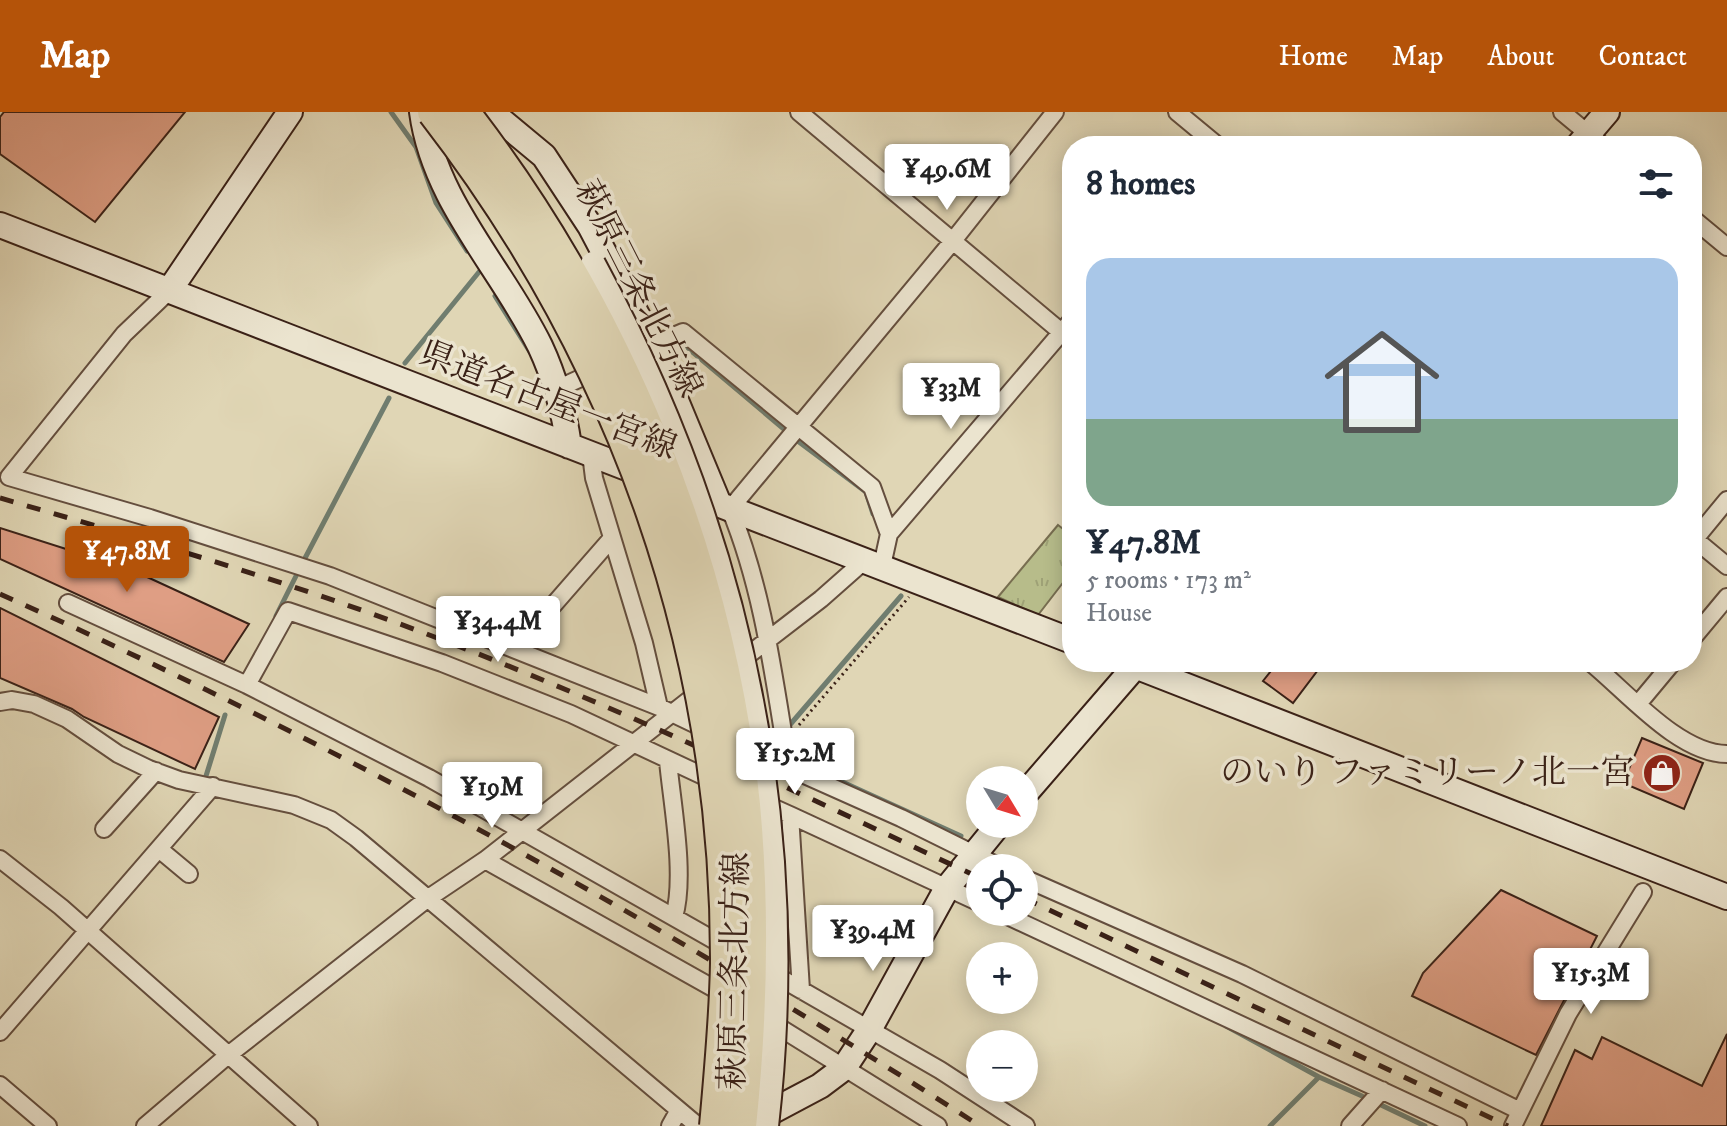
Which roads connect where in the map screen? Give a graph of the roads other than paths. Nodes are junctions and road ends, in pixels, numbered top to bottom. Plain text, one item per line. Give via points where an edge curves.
1 (290, 112) edge
2 (422, 112) edge
3 (433, 112) edge
4 (464, 112) edge
5 (491, 112) edge
6 (799, 112) edge
7 (1055, 112) edge
8 (1177, 112) edge
9 (1562, 112) edge
10 (1607, 112) edge
11 (1205, 136) edge
12 (1584, 136) edge
13 (1593, 136) edge
14 (0, 225) edge
15 (1702, 226) edge
16 (952, 242) junction
17 (1727, 247) edge
18 (169, 291) junction
19 (1062, 326) edge
20 (1062, 339) edge
21 (653, 345) junction
22 (557, 389) junction
23 (796, 427) junction
24 (580, 450) junction
25 (1727, 500) edge
26 (725, 506) junction
27 (1702, 529) edge
28 (889, 534) junction
29 (611, 539) junction
30 (1702, 545) edge
31 (873, 564) junction
32 (1727, 566) edge
33 (1727, 597) edge
34 (68, 603) dead end
35 (1702, 627) edge
36 (1062, 637) edge
37 (768, 640) junction
38 (515, 649) junction
39 (1126, 672) edge
40 (1156, 672) edge
41 (1601, 672) edge
42 (1665, 672) edge
43 (247, 685) junction
44 (0, 702) edge
45 (1638, 704) junction
46 (665, 710) junction
47 (634, 742) junction
48 (1727, 754) edge
49 (668, 761) junction
50 (789, 769) junction
51 (156, 771) junction
52 (1038, 778) edge
53 (213, 786) junction
54 (790, 815) junction
55 (104, 829) dead end
56 (523, 830) junction
57 (987, 838) edge
58 (159, 849) junction
59 (973, 854) joint
60 (0, 859) edge
61 (485, 860) junction
62 (966, 863) edge
63 (189, 874) dead end
64 (1038, 884) edge
65 (947, 888) junction
66 (1643, 892) dead end
67 (966, 897) edge
68 (1727, 897) edge
69 (427, 899) junction
70 (674, 917) junction
71 (1029, 926) edge
72 (88, 931) junction
73 (801, 990) junction
74 (869, 1030) junction
75 (0, 1032) edge
76 (227, 1056) junction
77 (844, 1068) junction
78 (0, 1085) edge
79 (1382, 1090) junction
80 (679, 1110) junction
81 (1517, 1118) edge
82 (48, 1126) edge
83 (145, 1126) edge
84 (309, 1126) edge
85 (670, 1126) edge
86 (698, 1126) edge
87 (715, 1126) edge
88 (743, 1126) edge
89 (766, 1126) edge
90 (938, 1126) edge
91 (1026, 1126) edge
92 (1350, 1126) edge
93 (1458, 1126) edge

1 - 18 main road
2 - 22 main road via 454,205 527,323
3 - 87 highway, bridge via 500,205 573,326 630,449 675,586 705,718 724,885 726,964
4 - 88 highway, bridge via 558,251 625,375 700,580 732,717 744,805 752,974
5 - 21 main road via 553,167
5 - 89 main road, 萩原三条北方線, bridge via 535,168 643,359 718,557 747,672 766,794 777,931
6 - 16 street
7 - 16 street
8 - 11 street
9 - 12 street
10 - 13 main road
14 - 18 main road, 県道名古屋一宮線
15 - 17 street
16 - 19 street
16 - 23 street
18 - 24 main road, 県道名古屋一宮線
18 - 38 street via 124,334 9,477 330,576
20 - 28 street
21 - 22 street
21 - 23 street via 683,332
21 - 26 main road
22 - 24 main road
23 - 26 street
23 - 28 street via 872,487
24 - 26 main road, 県道名古屋一宮線
24 - 29 street via 594,478
25 - 27 street
26 - 31 main road, 県道名古屋一宮線
26 - 37 street via 756,583
28 - 31 street
29 - 38 street
29 - 46 street
30 - 32 street
31 - 36 main road, 県道名古屋一宮線
31 - 37 street
33 - 35 street
34 - 43 street
37 - 46 street
37 - 50 street
38 - 46 street
39 - 52 main road
40 - 68 main road
41 - 45 street
42 - 45 street
43 - 47 street via 288,611 442,663
43 - 56 street
44 - 51 street via 34,704
45 - 48 street via 1693,747
46 - 47 street
46 - 50 street
47 - 49 street
47 - 56 street
49 - 54 street
49 - 70 street via 677,869
50 - 59 street via 903,812
51 - 53 street
51 - 55 street
53 - 58 street
53 - 69 street via 294,805 331,820
54 - 65 street
54 - 73 street
56 - 61 street
56 - 70 street
57 - 59 main road
58 - 63 street
58 - 72 street
60 - 72 street
61 - 69 street
61 - 77 street via 692,975
62 - 65 main road
64 - 81 street via 1242,974
65 - 67 street
65 - 74 main road
66 - 81 street via 1568,1014
69 - 76 street
69 - 80 street
70 - 73 street
71 - 79 street
72 - 75 street
72 - 76 street
73 - 74 street
74 - 77 main road
74 - 91 street
76 - 83 street
76 - 84 street
77 - 88 main road
77 - 90 street
78 - 82 street
79 - 92 street
79 - 93 street
80 - 85 street
80 - 86 street

